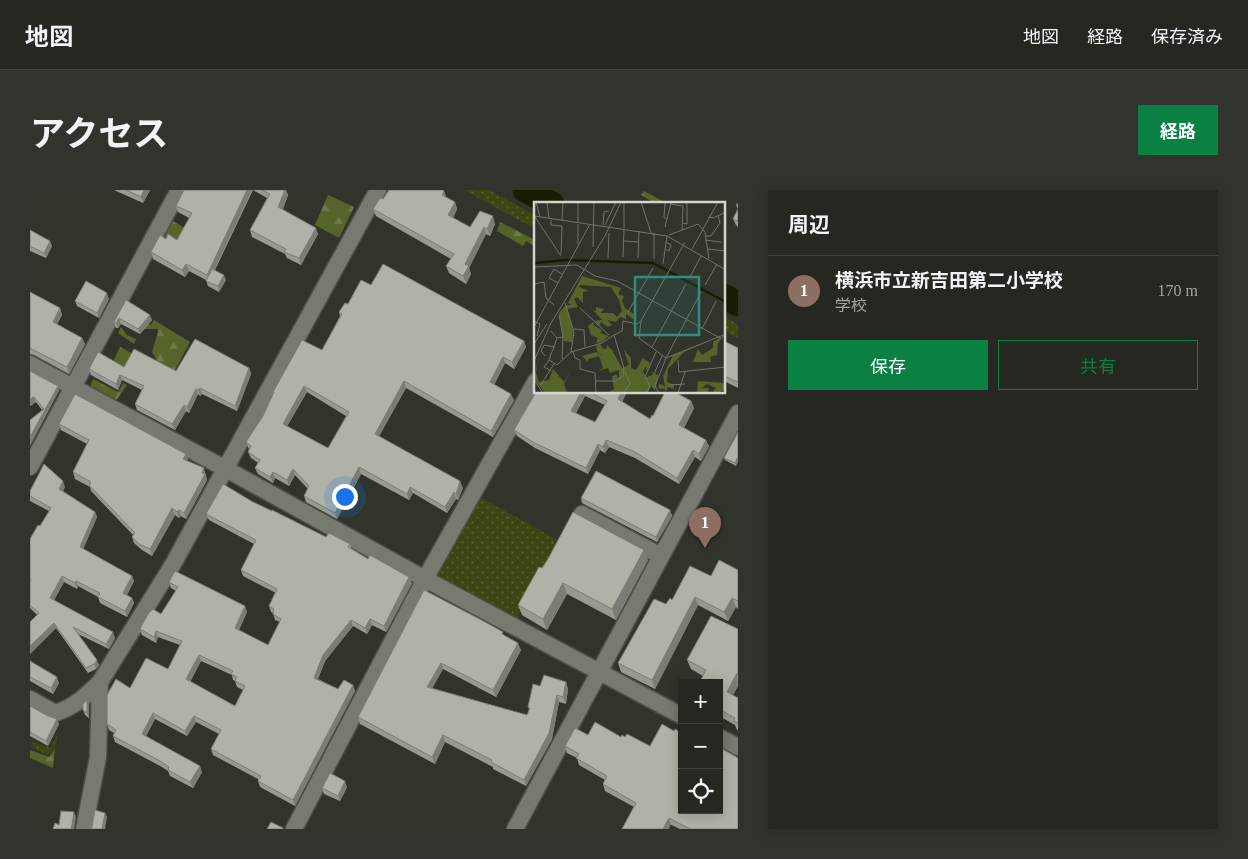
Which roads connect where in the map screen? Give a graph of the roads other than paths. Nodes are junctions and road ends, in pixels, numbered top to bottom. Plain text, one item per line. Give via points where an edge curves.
1 (179, 190) edge
2 (378, 190) edge
3 (30, 364) edge
4 (534, 385) edge
5 (73, 387) junction
6 (738, 413) edge
7 (30, 467) edge
8 (226, 469) junction
9 (582, 514) edge
10 (661, 556) junction
11 (425, 580) junction
12 (599, 672) junction
13 (100, 682) junction
14 (30, 699) edge
15 (678, 714) edge
16 (723, 739) edge
17 (738, 747) edge
18 (84, 829) edge
19 (294, 829) edge
20 (515, 829) edge

1 - 5 street
2 - 8 street
3 - 5 street
4 - 11 street
5 - 7 street
5 - 8 street
6 - 10 street
8 - 11 street
8 - 13 street via 172,566
9 - 10 street
10 - 12 street
11 - 12 street
11 - 19 street
12 - 15 street
12 - 20 street
13 - 14 street via 66,710 55,713
13 - 18 street via 98,757
16 - 17 street

